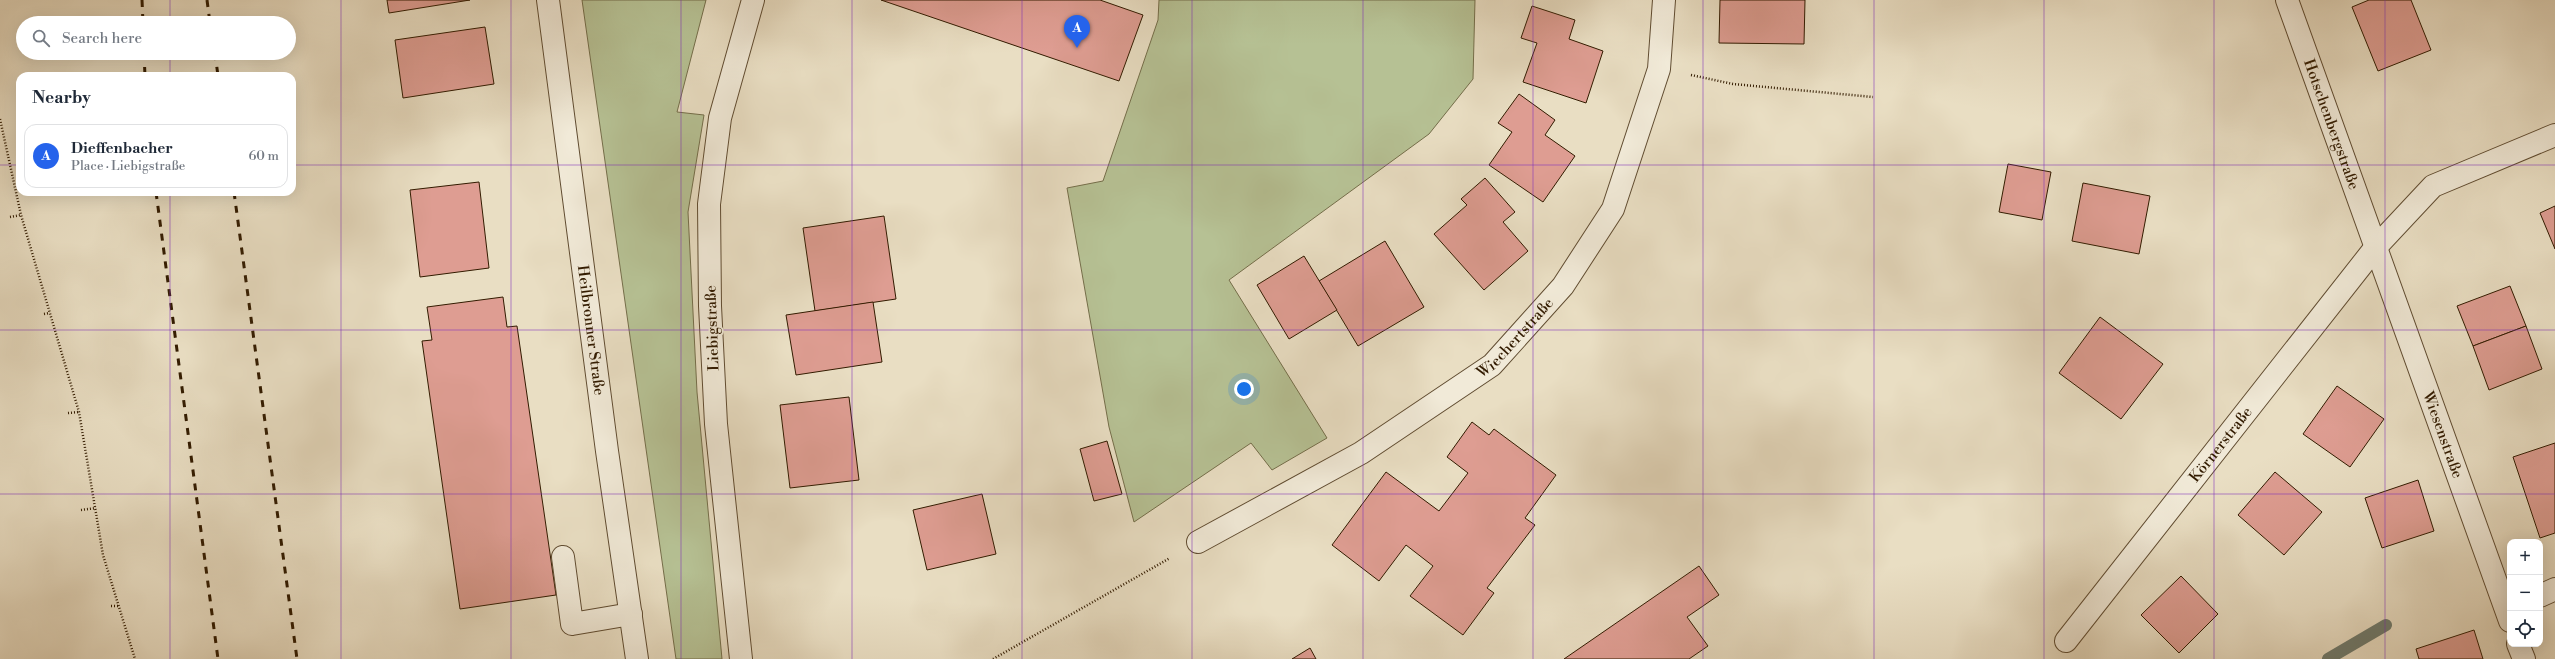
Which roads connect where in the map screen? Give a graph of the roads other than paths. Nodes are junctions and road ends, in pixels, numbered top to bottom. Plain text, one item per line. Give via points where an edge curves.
1 (548, 0) edge
2 (753, 0) edge
3 (1664, 0) edge
4 (2287, 0) edge
5 (2555, 135) edge
6 (2375, 248) junction
7 (1198, 542) road end
8 (563, 557) dead end
9 (2555, 589) edge
10 (2543, 595) edge
11 (2508, 611) edge
12 (631, 614) junction
13 (2066, 641) dead end
14 (2519, 647) edge
15 (638, 659) edge
16 (741, 659) edge
17 (2524, 659) edge

1 - 12 street, Heilbronner Straße via 606,444
2 - 16 street, Liebigstraße via 720,118 709,204 710,306 716,424
3 - 7 street, Wiechertstraße via 1659,69 1613,209 1563,286 1492,365 1361,453
4 - 6 street, Hotschenbergstraße
5 - 6 street, Körnerstraße via 2433,186
6 - 11 street, Wiesenstraße
6 - 13 street, Körnerstraße
8 - 12 street via 572,624
9 - 10 street
12 - 15 street, Heilbronner Straße
14 - 17 street

